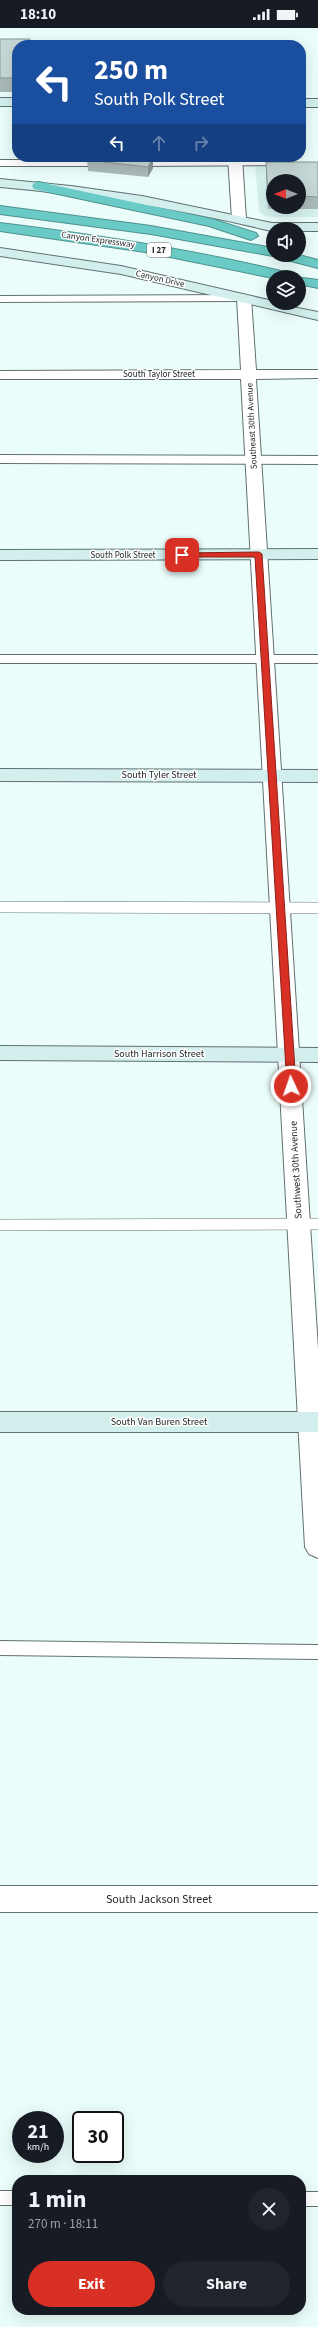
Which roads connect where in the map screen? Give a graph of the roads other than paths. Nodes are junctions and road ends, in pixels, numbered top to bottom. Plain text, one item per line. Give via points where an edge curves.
1 (0, 102) edge
2 (12, 102) edge
3 (306, 103) edge
4 (318, 103) edge
5 (167, 162) edge
6 (235, 162) edge
7 (0, 163) edge
8 (110, 163) edge
9 (133, 163) edge
10 (0, 183) edge
11 (39, 186) junction
12 (0, 210) edge
13 (239, 219) junction
14 (266, 226) edge
15 (0, 227) edge
16 (306, 227) edge
17 (318, 227) edge
18 (306, 235) edge
19 (318, 238) edge
20 (266, 242) edge
21 (266, 251) edge
22 (0, 252) edge
23 (306, 254) edge
24 (318, 258) edge
25 (306, 261) edge
26 (318, 264) edge
27 (266, 272) edge
28 (306, 281) edge
29 (318, 284) edge
30 (244, 298) junction
31 (0, 299) edge
32 (318, 316) edge
33 (249, 374) junction
34 (318, 374) edge
35 (0, 375) edge
36 (0, 459) edge
37 (253, 460) junction
38 (318, 460) edge
39 (259, 554) junction
40 (318, 554) edge
41 (0, 555) edge
42 (0, 659) edge
43 (265, 659) junction
44 (318, 659) edge
45 (0, 775) edge
46 (272, 776) junction
47 (318, 776) edge
48 (0, 907) edge
49 (280, 908) junction
50 (318, 908) edge
51 (0, 1053) edge
52 (289, 1055) junction
53 (318, 1055) edge
54 (309, 1224) edge
55 (0, 1225) edge
56 (0, 1422) edge
57 (315, 1422) edge
58 (318, 1546) edge
59 (0, 1648) edge
60 (318, 1652) edge
61 (0, 1899) edge
62 (318, 1899) edge
63 (0, 2198) edge
64 (12, 2198) edge
65 (306, 2199) edge
66 (318, 2200) edge

1 - 2 main road
3 - 4 main road
5 - 9 lane
6 - 13 street
7 - 8 lane
10 - 11 main road
11 - 13 main road via 178,206
11 - 20 highway via 212,223
12 - 21 highway, Canyon Expressway / I 27 via 151,230
13 - 14 main road
15 - 27 highway, Canyon Expressway / I 27 via 219,260
16 - 17 main road
18 - 19 main road
22 - 30 main road, Canyon Drive via 121,270
23 - 24 highway
25 - 26 highway
28 - 29 highway
30 - 31 lane
30 - 32 main road, Canyon Drive
30 - 33 street, Southeast 30th Avenue
33 - 34 street, South Taylor Street
33 - 35 street, South Taylor Street
33 - 37 street, Southeast 30th Avenue
36 - 37 lane
37 - 38 lane
37 - 39 street, Southeast 30th Avenue
39 - 40 main road, South Polk Street
39 - 41 main road, South Polk Street
39 - 43 street, Southwest 30th Avenue
42 - 43 lane
43 - 44 lane
43 - 46 street, Southwest 30th Avenue
45 - 46 main road, South Tyler Street
46 - 47 main road, South Tyler Street
46 - 49 street, Southwest 30th Avenue
48 - 49 lane
49 - 50 lane
49 - 52 street, Southwest 30th Avenue
51 - 52 main road, South Harrison Street
52 - 53 main road, South Harrison Street
52 - 54 street, Southwest 30th Avenue
54 - 55 lane
54 - 57 street, Southwest 30th Avenue
56 - 57 main road, South Van Buren Street
57 - 58 street, Southwest 30th Avenue
59 - 60 lane
61 - 62 street, South Jackson Street
63 - 64 lane
65 - 66 lane

